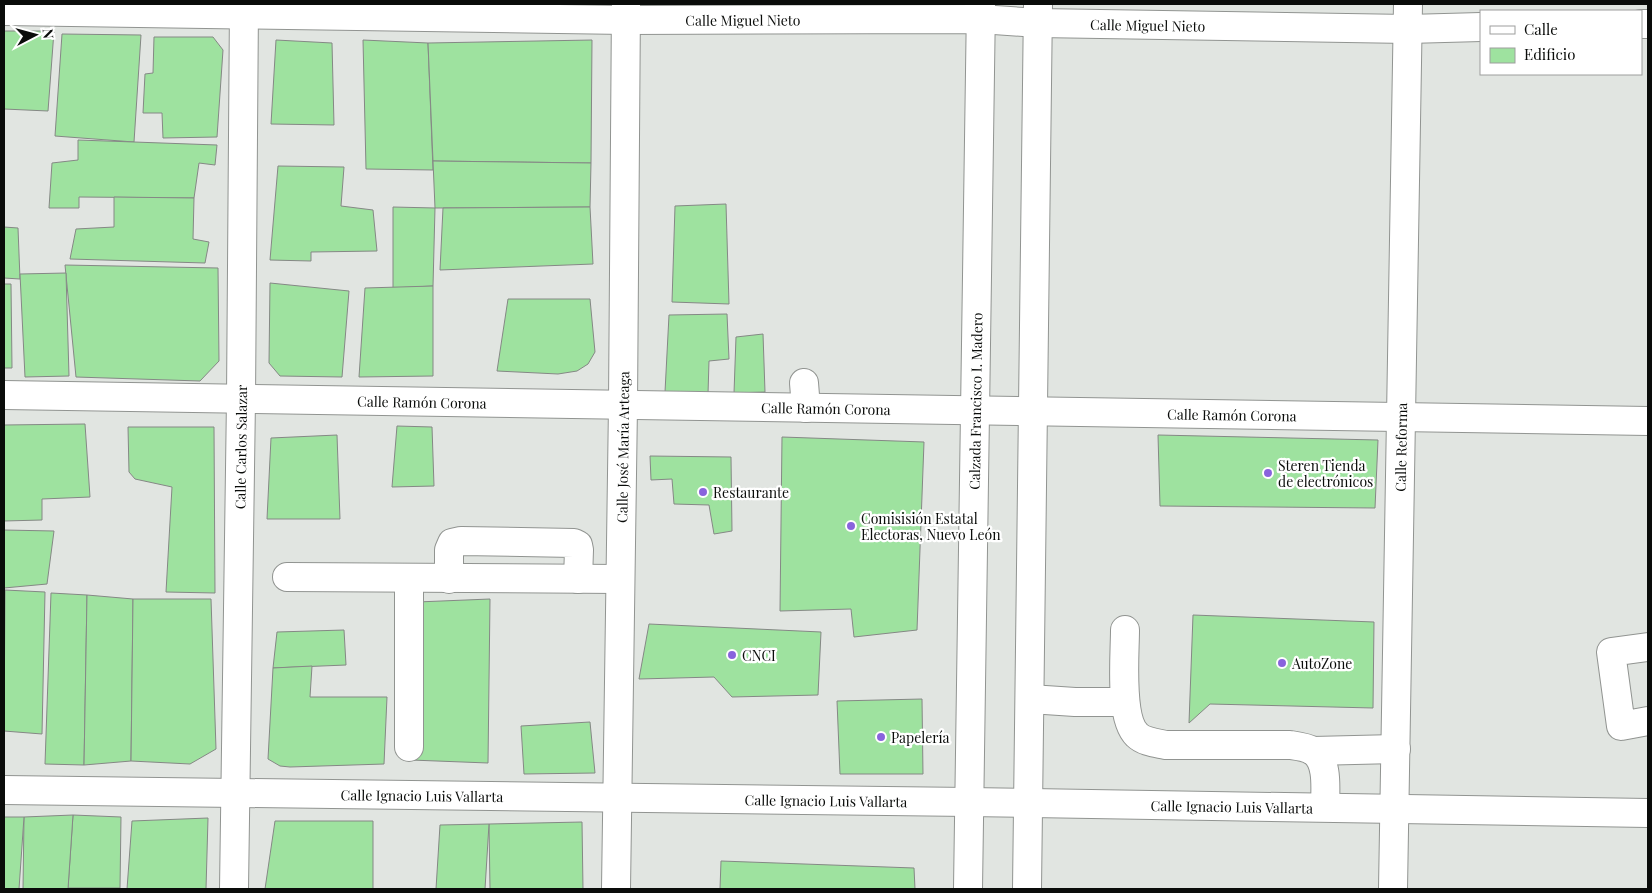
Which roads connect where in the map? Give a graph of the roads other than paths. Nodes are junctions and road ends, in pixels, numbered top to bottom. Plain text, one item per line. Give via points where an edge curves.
1 (244, 9) edge
2 (4, 11) edge
3 (626, 12) edge
4 (980, 12) edge
5 (1038, 14) edge
6 (1209, 15) edge
7 (1408, 16) edge
8 (1480, 27) edge
9 (4, 396) edge
10 (241, 399) junction
11 (623, 405) junction
12 (975, 411) junction
13 (1033, 412) junction
14 (1401, 417) junction
15 (1648, 421) edge
16 (287, 577) dead end
17 (410, 578) junction
18 (449, 579) junction
19 (578, 579) junction
20 (620, 580) junction
21 (1125, 630) dead end
22 (1648, 647) edge
23 (1030, 699) junction
24 (1125, 702) junction
25 (1648, 721) edge
26 (409, 747) dead end
27 (1396, 749) junction
28 (1313, 751) junction
29 (4, 790) edge
30 (236, 793) junction
31 (618, 797) junction
32 (969, 802) junction
33 (1028, 804) junction
34 (1325, 808) junction
35 (1395, 808) junction
36 (1648, 813) edge
37 (234, 889) edge
38 (616, 889) edge
39 (968, 889) edge
40 (1027, 889) edge
41 (1393, 889) edge

1 - 2 street, Calle Miguel Nieto
1 - 3 street, Calle Miguel Nieto
1 - 10 street, Calle Carlos Salazar
3 - 4 street, Calle Miguel Nieto
3 - 11 street, Calle José María Arteaga
4 - 5 street, Calle Miguel Nieto
4 - 12 street, Calzada Francisco I. Madero
5 - 6 street, Calle Miguel Nieto
5 - 13 street
6 - 7 street, Calle Miguel Nieto
7 - 8 street, Calle Miguel Nieto
7 - 14 street, Calle Reforma
9 - 10 street, Calle Ramón Corona
10 - 11 street, Calle Ramón Corona
10 - 30 street, Calle Carlos Salazar
11 - 12 street, Calle Ramón Corona via 805,396
11 - 20 street, Calle José María Arteaga
12 - 13 street, Calle Ramón Corona
12 - 32 street, Calzada Francisco I. Madero
13 - 14 street, Calle Ramón Corona
13 - 23 street
14 - 15 street, Calle Ramón Corona
14 - 27 street, Calle Reforma
16 - 17 street
17 - 18 street
17 - 26 street
18 - 19 street
18 - 19 street via 448,550 452,543 461,540 574,543 579,550
19 - 20 street
20 - 31 street, Calle José María Arteaga
21 - 24 street
22 - 25 street via 1611,652 1620,726
23 - 24 street
23 - 33 street
24 - 28 street via 1131,728 1138,737 1151,742 1166,745 1290,745
27 - 28 street
27 - 35 street, Calle Reforma
28 - 34 street via 1320,758 1324,770
29 - 30 street, Calle Ignacio Luis Vallarta
30 - 31 street, Calle Ignacio Luis Vallarta
30 - 37 street, Calle Carlos Salazar
31 - 32 street, Calle Ignacio Luis Vallarta
31 - 38 street, Calle José María Arteaga
32 - 33 street, Calle Ignacio Luis Vallarta
32 - 39 street, Calzada Francisco I. Madero
33 - 34 street, Calle Ignacio Luis Vallarta
33 - 40 street
34 - 35 street, Calle Ignacio Luis Vallarta
35 - 36 street, Calle Ignacio Luis Vallarta
35 - 41 street, Calle Reforma

